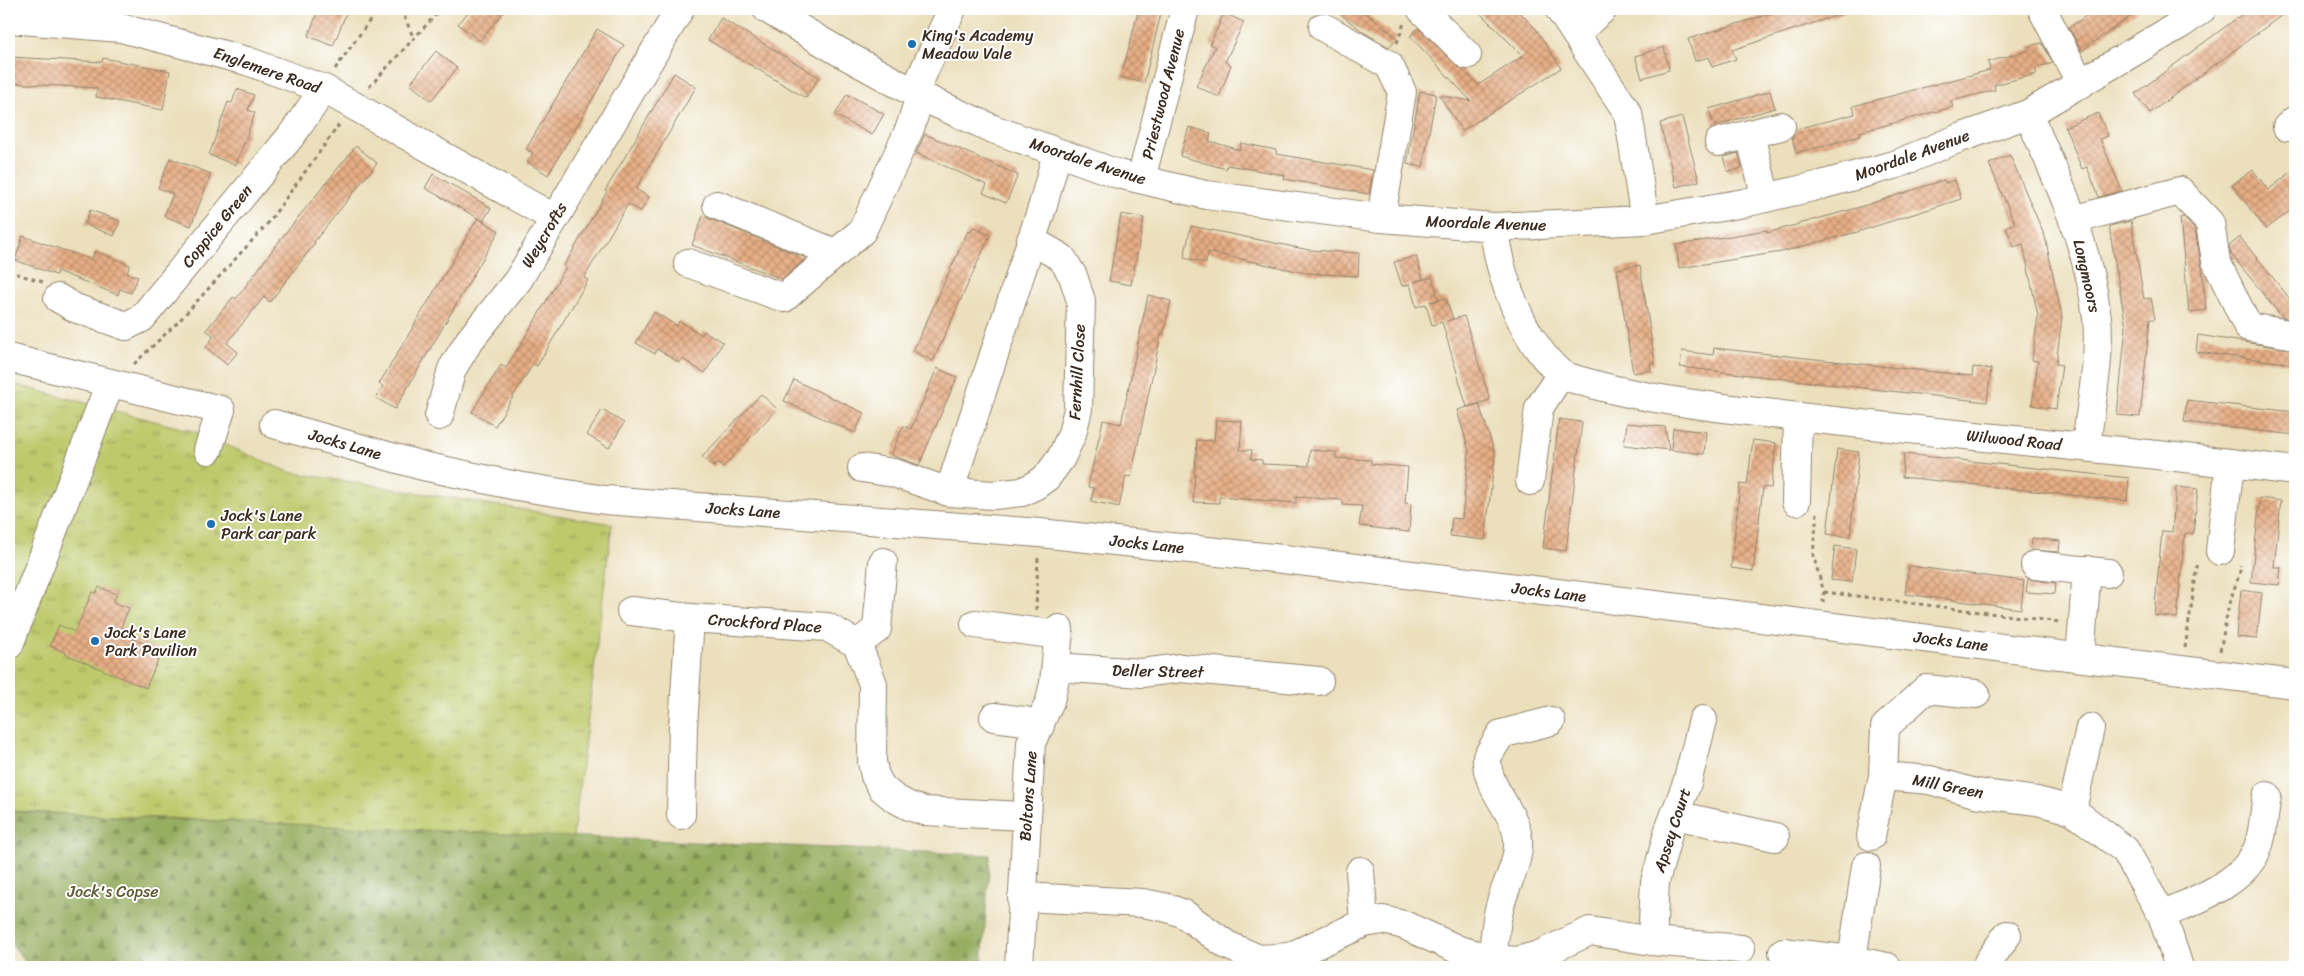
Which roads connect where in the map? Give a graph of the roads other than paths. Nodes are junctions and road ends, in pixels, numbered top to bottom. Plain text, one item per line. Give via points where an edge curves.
1 (680, 9) edge
2 (767, 9) edge
3 (952, 9) edge
4 (1185, 9) edge
5 (1559, 9) edge
6 (1603, 9) edge
7 (2042, 9) edge
8 (2202, 9) edge
9 (1415, 13) edge
10 (9, 19) edge
11 (1323, 27) dead end
12 (1576, 32) junction
13 (1467, 55) dead end
14 (2082, 84) junction
15 (324, 89) junction
16 (918, 94) junction
17 (2028, 114) junction
18 (1781, 126) dead end
19 (1750, 135) junction
20 (1719, 142) dead end
21 (1057, 153) junction
22 (1141, 179) junction
23 (1766, 198) junction
24 (717, 205) dead end
25 (554, 218) junction
26 (1380, 218) junction
27 (1645, 220) junction
28 (2073, 220) junction
29 (1494, 227) junction
30 (1031, 240) junction
31 (835, 254) junction
32 (688, 263) dead end
33 (58, 298) road end
34 (2295, 335) edge
35 (9, 358) edge
36 (1562, 374) junction
37 (115, 384) junction
38 (439, 416) dead end
39 (1798, 417) junction
40 (274, 424) dead end
41 (2086, 447) junction
42 (208, 450) dead end
43 (2230, 463) junction
44 (858, 466) dead end
45 (2295, 471) edge
46 (1530, 481) dead end
47 (950, 492) junction
48 (1796, 501) road end
49 (2220, 551) road end
50 (882, 562) dead end
51 (2035, 565) dead end
52 (631, 611) dead end
53 (690, 618) junction
54 (975, 624) dead end
55 (9, 644) edge
56 (857, 644) junction
57 (2080, 657) junction
58 (1056, 667) junction
59 (1320, 682) dead end
60 (2295, 684) edge
61 (1976, 694) dead end
62 (994, 717) dead end
63 (1703, 720) dead end
64 (1551, 721) dead end
65 (1040, 726) junction
66 (2090, 728) dead end
67 (1883, 776) junction
68 (2267, 796) dead end
69 (2072, 810) junction
70 (681, 815) dead end
71 (1675, 815) junction
72 (1026, 816) junction
73 (1871, 836) dead end
74 (1775, 837) dead end
75 (1866, 866) dead end
76 (1360, 871) dead end
77 (1022, 898) junction
78 (2162, 915) junction
79 (1364, 923) junction
80 (2007, 935) dead end
81 (1652, 941) junction
82 (1741, 949) dead end
83 (1783, 952) dead end
84 (1457, 959) edge
85 (1493, 959) junction
86 (1852, 960) junction
87 (1259, 963) edge
88 (1019, 967) edge
89 (1887, 967) edge
90 (1989, 967) edge
91 (2179, 967) edge

1 - 25 street, Weycrofts
2 - 16 street, Moordale Avenue
3 - 16 street
4 - 22 street, Priestwood Avenue
5 - 12 street
6 - 12 street
7 - 14 street
8 - 14 street, Moordale Avenue
9 - 13 street
10 - 15 street, Englemere Road via 121,28 247,61
11 - 26 street via 1389,65 1402,92
12 - 27 street via 1628,113
14 - 17 street, Moordale Avenue
15 - 25 street, Englemere Road
15 - 33 street, Coppice Green via 291,136 142,318 126,326 75,308
16 - 21 street, Moordale Avenue via 993,129
16 - 31 street via 910,128 862,230
17 - 23 street, Moordale Avenue via 1897,164
17 - 28 street, Longmoors
18 - 19 street
19 - 20 street
19 - 23 street
21 - 22 street, Moordale Avenue
21 - 30 street
22 - 26 street, Moordale Avenue via 1206,195
23 - 27 street, Moordale Avenue
24 - 31 street
25 - 38 street, Weycrofts via 518,280 469,341 452,369
26 - 29 street, Moordale Avenue
27 - 29 street, Moordale Avenue
28 - 34 street via 2180,191 2210,223 2216,261 2248,327
28 - 41 street, Longmoors via 2087,263 2097,319
29 - 36 street via 1495,245 1519,320 1535,345
30 - 47 street
30 - 47 street, Fernhill Close via 1062,258 1073,276 1081,301 1078,409 1068,447 1047,477 1022,492 994,495
31 - 32 street via 784,298
35 - 37 street
36 - 39 street, Wilwood Road via 1651,398
36 - 46 street via 1539,408
37 - 42 street via 221,410
37 - 55 street
39 - 41 street, Wilwood Road
39 - 48 street
40 - 57 street, Jocks Lane via 423,466 605,500 1040,533 1283,559
41 - 43 street, Wilwood Road
43 - 45 street, Wilwood Road
43 - 49 street
44 - 47 street, Fernhill Close via 894,473
50 - 56 street via 877,630
51 - 57 street via 2097,571 2083,625
52 - 53 street
53 - 56 street, Crockford Place via 827,627
53 - 70 street, Crockford Place
54 - 58 street, Boltons Lane via 1054,632
56 - 72 street via 873,684 872,762 882,788 908,806 924,811
57 - 60 street, Jocks Lane
58 - 59 street, Deller Street via 1142,673 1180,668
58 - 65 street, Boltons Lane via 1050,701
61 - 67 street via 1926,688 1885,728
62 - 65 street
63 - 71 street, Apsey Court
64 - 85 street via 1501,734 1487,757 1491,780 1508,811 1518,839 1516,857 1499,907
65 - 72 street, Boltons Lane via 1031,743
66 - 69 street
67 - 69 street, Mill Green via 1930,780 1975,793 2037,801
67 - 73 street
68 - 78 street via 2257,851 2244,869 2213,891
69 - 78 street, Mill Green via 2125,850
71 - 74 street
71 - 81 street, Apsey Court via 1655,882
72 - 77 street, Boltons Lane
75 - 86 street
76 - 79 street
77 - 87 street via 1143,903 1168,908 1192,919 1227,945
77 - 88 street, Boltons Lane
78 - 91 street, Mill Green
79 - 84 street via 1383,920 1404,925
79 - 87 street via 1289,957
80 - 90 street via 1988,962
81 - 82 street
81 - 85 street via 1590,931 1539,955 1517,961
83 - 86 street
84 - 85 street
86 - 89 street

